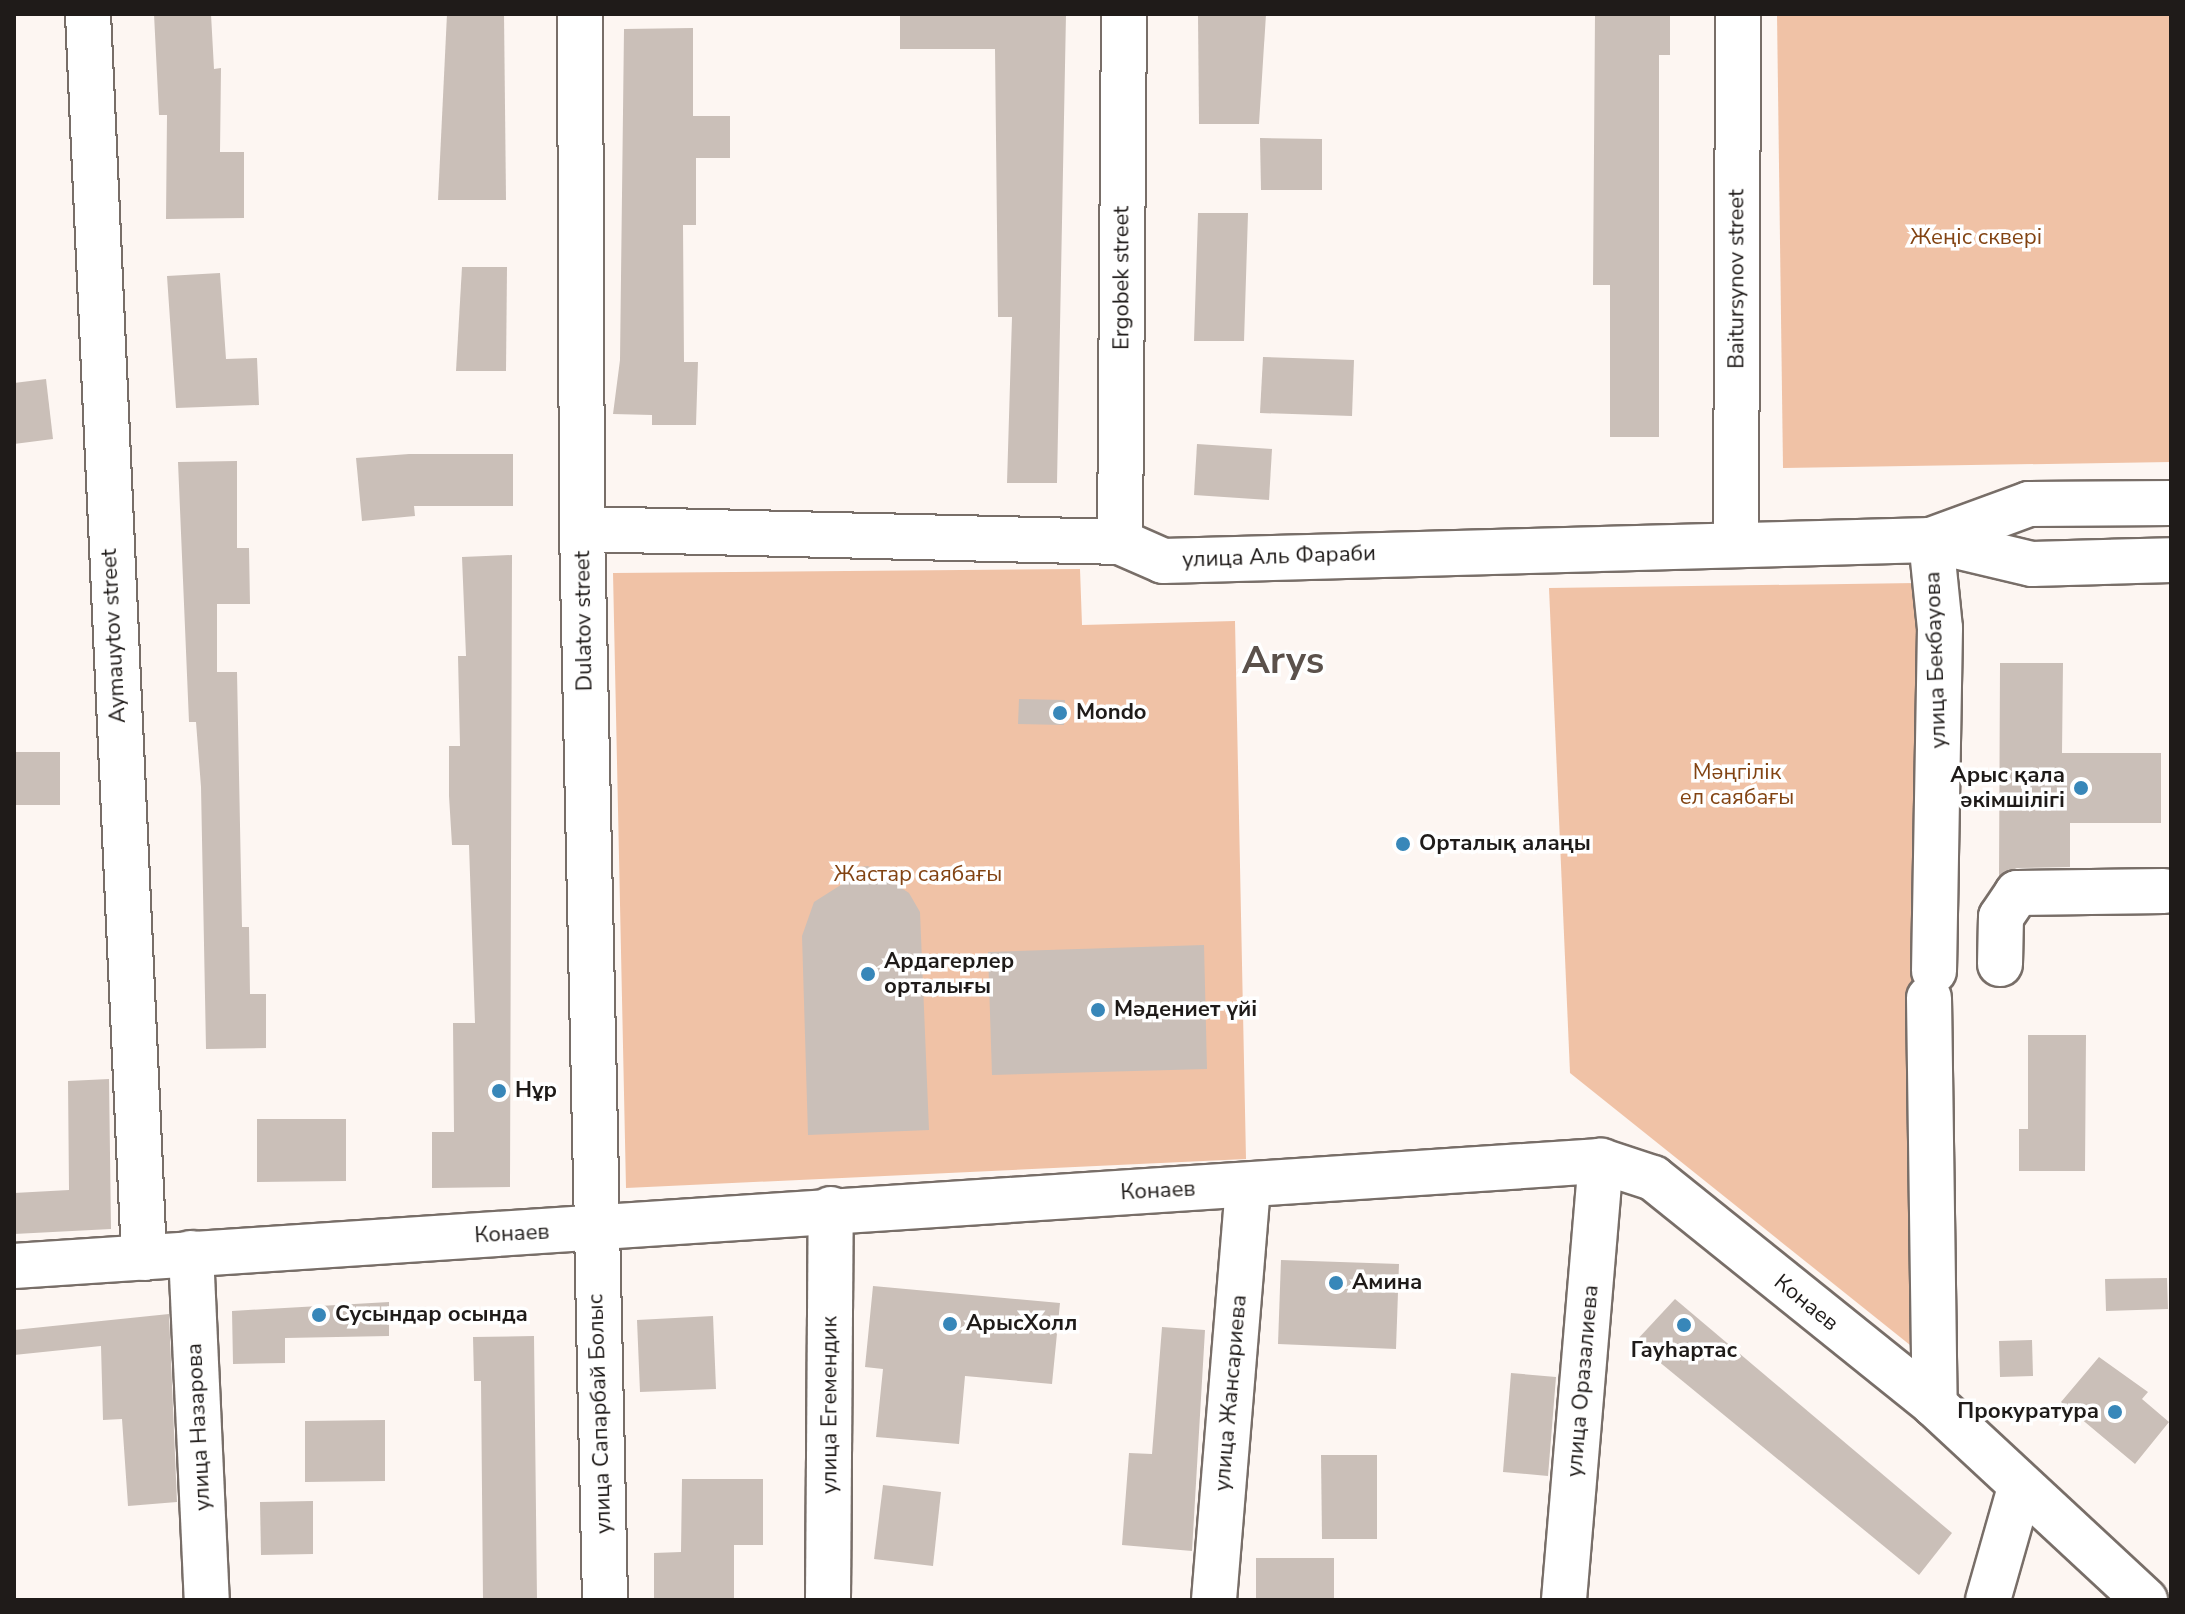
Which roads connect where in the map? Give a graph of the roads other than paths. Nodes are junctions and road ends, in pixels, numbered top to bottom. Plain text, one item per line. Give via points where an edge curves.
1 (88, 14) edge
2 (580, 14) edge
3 (1124, 14) edge
4 (1738, 14) edge
5 (2171, 503) edge
6 (582, 529) junction
7 (1931, 540) junction
8 (1120, 542) junction
9 (1736, 545) junction
10 (2171, 560) edge
11 (2164, 891) dead end
12 (1934, 969) junction
13 (1601, 1161) junction
14 (1248, 1186) junction
15 (831, 1209) junction
16 (595, 1229) junction
17 (191, 1253) junction
18 (144, 1258) junction
19 (14, 1266) edge
20 (1935, 1405) junction
21 (2020, 1488) junction
22 (207, 1600) edge
23 (605, 1600) edge
24 (828, 1600) edge
25 (1214, 1600) edge
26 (1564, 1600) edge
27 (1988, 1600) edge
28 (2145, 1600) edge

1 - 18 street, Aymauytov street
2 - 6 street, Dulatov street
3 - 8 street, Ergobek street
4 - 9 street, Baitursynov street
5 - 7 street, улица Аль Фараби via 2029,504
6 - 8 street, улица Аль Фараби
6 - 16 street, Dulatov street
7 - 9 street, улица Аль Фараби
7 - 10 street, улица Аль Фараби via 2032,564
7 - 12 street, улица Бекбауова via 1940,628
8 - 9 street, улица Аль Фараби via 1163,561
11 - 12 street via 2017,893 2007,898 2000,953
12 - 20 street, улица Бекбауова
13 - 14 street, Конаев
13 - 20 street, Конаев via 1653,1178
13 - 26 street, улица Оразалиева
14 - 15 street, Конаев
14 - 25 street, улица Жансариева
15 - 16 street, Конаев
15 - 24 street, улица Егемендик
16 - 17 street, Конаев
16 - 23 street, улица Cапарбай Болыс
17 - 18 street, Конаев
17 - 22 street, улица Назарова
18 - 19 street, Конаев
20 - 21 street, Конаев
21 - 27 street
21 - 28 street, Конаев

